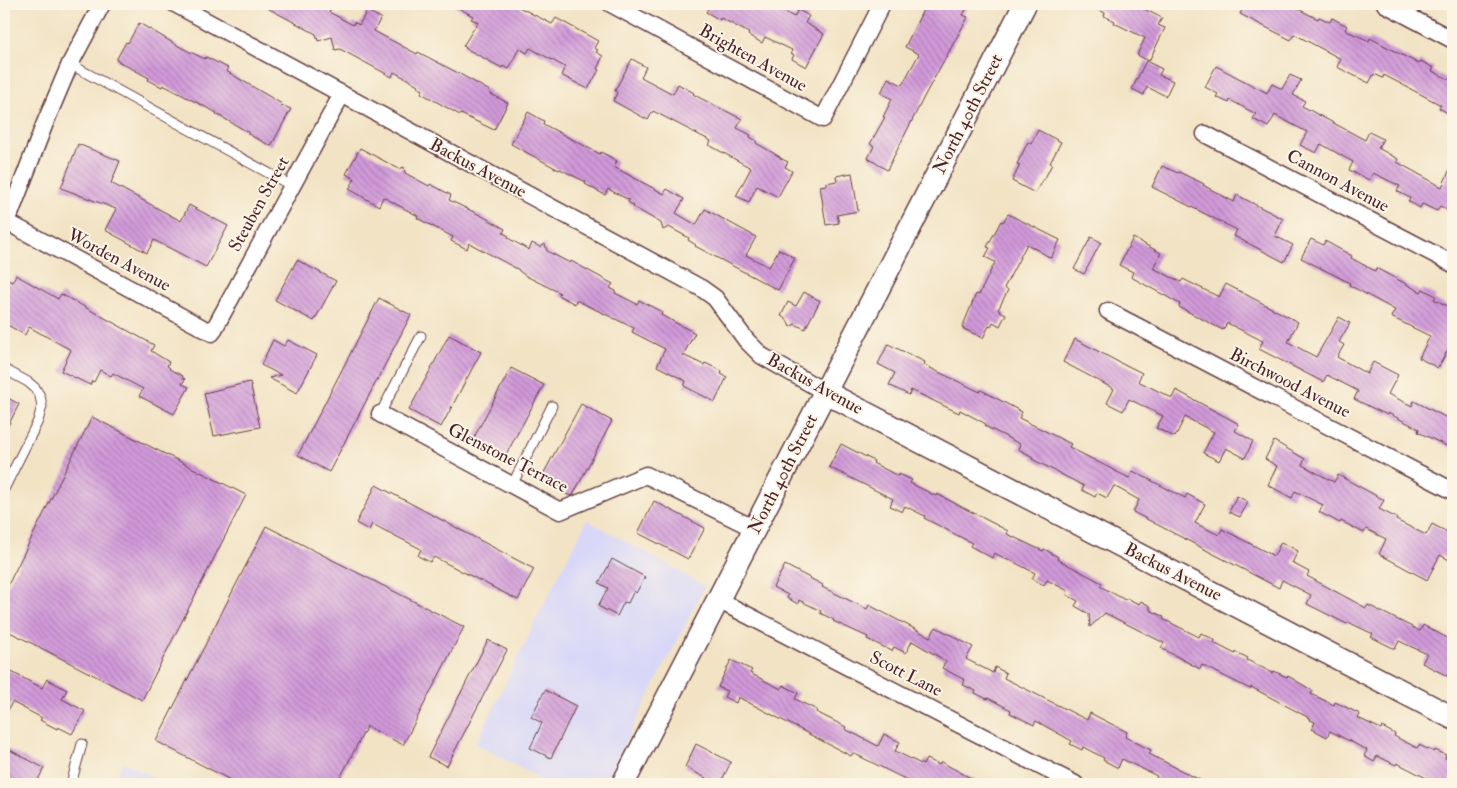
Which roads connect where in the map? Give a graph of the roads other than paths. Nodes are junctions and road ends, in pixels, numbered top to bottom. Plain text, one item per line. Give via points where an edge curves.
1 (102, 4) edge
2 (174, 4) edge
3 (611, 4) edge
4 (882, 4) edge
5 (1025, 4) edge
6 (1385, 4) edge
7 (1453, 40) edge
8 (70, 64) junction
9 (342, 94) junction
10 (1205, 134) dead end
11 (292, 186) junction
12 (1453, 264) edge
13 (1108, 311) dead end
14 (212, 333) joint
15 (421, 336) dead end
16 (4, 369) edge
17 (826, 392) junction
18 (552, 406) dead end
19 (380, 414) joint
20 (512, 485) junction
21 (4, 489) edge
22 (1453, 491) edge
23 (755, 529) junction
24 (718, 600) junction
25 (1453, 718) edge
26 (82, 744) dead end
27 (71, 784) edge
28 (623, 784) edge
29 (1075, 784) edge

1 - 8 street
2 - 9 street, Backus Avenue
3 - 4 street, Brighten Avenue via 823,119
5 - 17 street, North 40th Street
6 - 7 street
8 - 11 lane
8 - 14 street, Worden Avenue via 7,222
9 - 11 street, Steuben Street
9 - 17 street, Backus Avenue via 700,288 715,298 762,356
10 - 12 street, Cannon Avenue
11 - 14 street, Steuben Street
13 - 22 street, Birchwood Avenue
15 - 19 lane
16 - 21 lane via 35,388 42,406 38,421
17 - 23 street, North 40th Street
17 - 25 street, Backus Avenue
18 - 20 lane
19 - 20 street, Glenstone Terrace
20 - 23 street, Glenstone Terrace via 560,511 646,475
23 - 24 street, North 40th Street
24 - 28 street, North 40th Street
24 - 29 street, Scott Lane
26 - 27 lane

